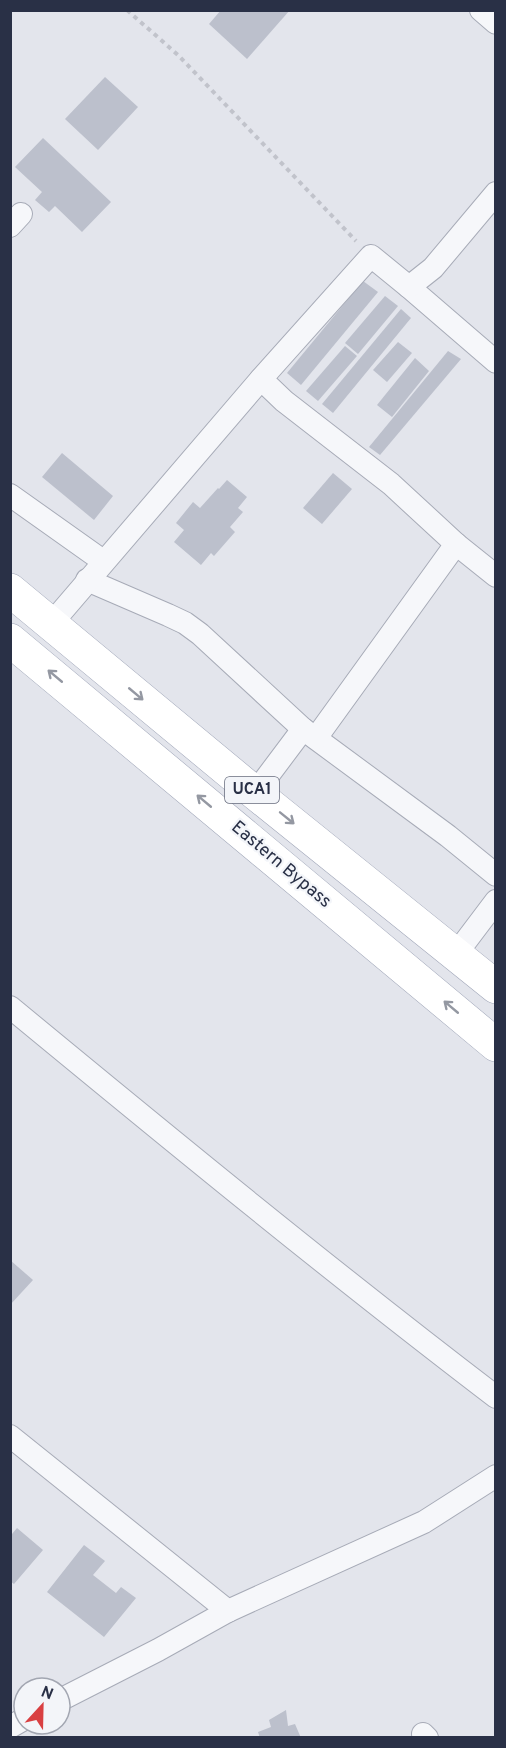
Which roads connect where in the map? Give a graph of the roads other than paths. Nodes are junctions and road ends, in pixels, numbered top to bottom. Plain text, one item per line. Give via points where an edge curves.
1 (481, 10) edge
2 (495, 23) edge
3 (495, 193) edge
4 (409, 287) junction
5 (495, 362) edge
6 (261, 379) junction
7 (10, 495) edge
8 (456, 544) junction
9 (103, 561) junction
10 (495, 576) edge
11 (87, 580) junction
12 (10, 590) edge
13 (51, 624) junction
14 (10, 640) edge
15 (309, 734) junction
16 (255, 793) junction
17 (495, 875) edge
18 (495, 901) edge
19 (456, 954) junction
20 (495, 987) edge
21 (10, 1006) edge
22 (495, 1045) edge
23 (495, 1397) edge
24 (10, 1436) edge
25 (495, 1476) edge
26 (228, 1611) junction
27 (72, 1694) edge

1 - 2 street
3 - 4 street via 433,268
4 - 5 street
4 - 6 street via 371,256
6 - 8 street via 391,484
6 - 9 street
7 - 9 street
8 - 10 street
8 - 15 street
9 - 11 street
11 - 13 street
11 - 15 street via 185,623
12 - 13 main road, UCA1
13 -> 16 main road, UCA1
22 -> 14 main road, Eastern Bypass
15 - 16 street
15 - 17 street
16 -> 19 main road, UCA1
18 - 19 street
19 - 20 main road, UCA1
21 - 23 street via 204,1167
24 - 26 street
25 - 26 street via 424,1522
26 - 27 street

